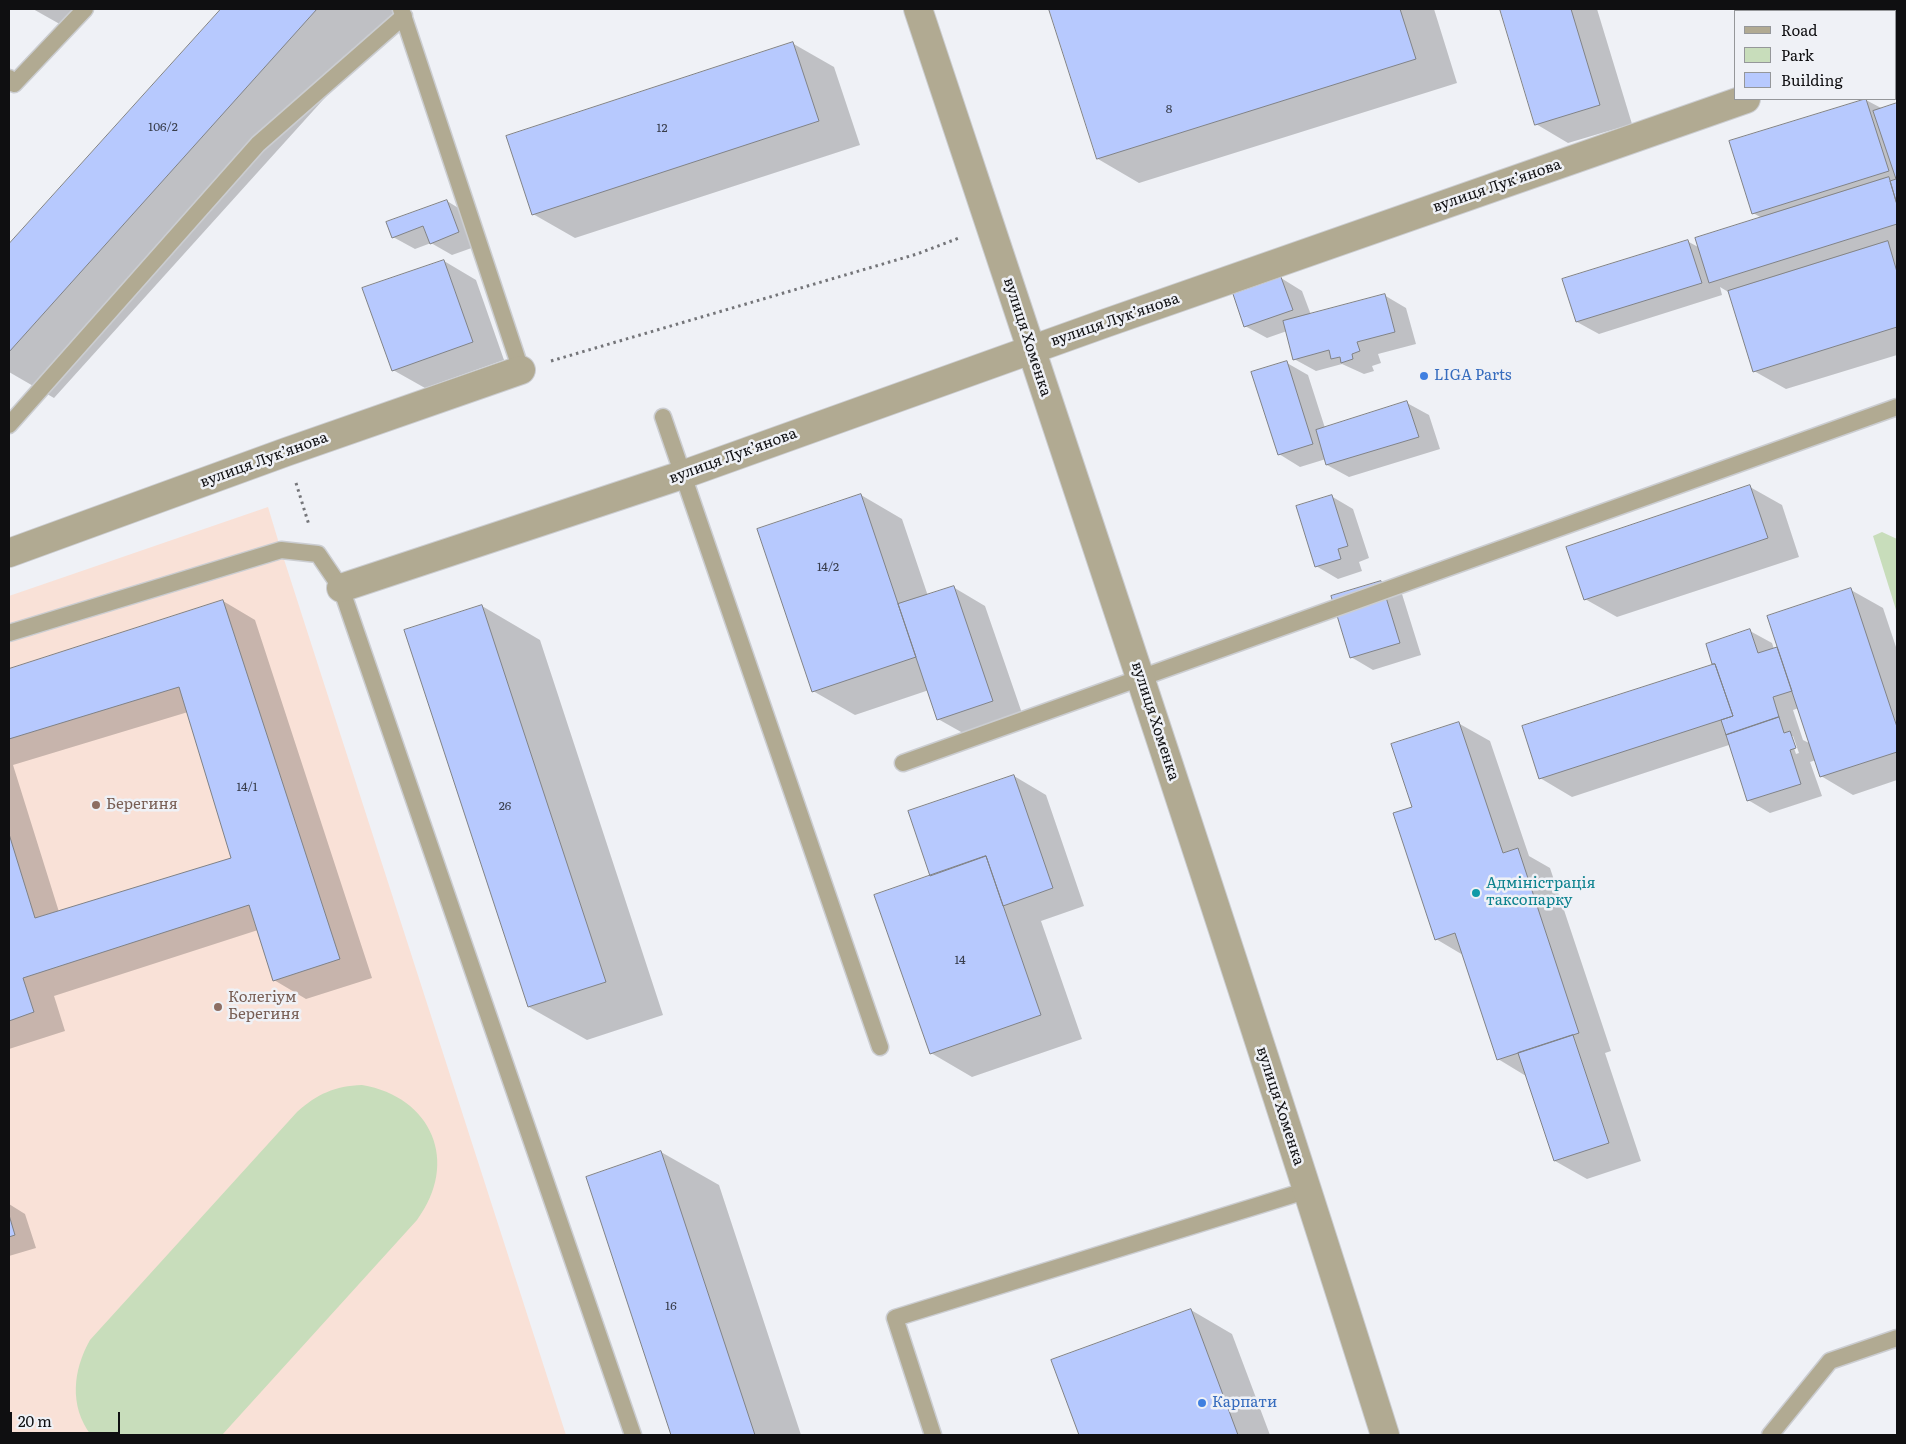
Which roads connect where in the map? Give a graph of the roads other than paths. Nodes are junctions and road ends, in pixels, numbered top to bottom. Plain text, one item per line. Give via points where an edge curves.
1 (85, 9) edge
2 (918, 9) edge
3 (403, 13) edge
4 (9, 78) edge
5 (1743, 100) edge
6 (1031, 350) junction
7 (521, 370) joint
8 (1897, 407) edge
9 (663, 417) dead end
10 (9, 425) edge
11 (682, 475) junction
12 (9, 553) edge
13 (341, 588) junction
14 (9, 633) edge
15 (1140, 678) junction
16 (903, 763) dead end
17 (880, 1047) dead end
18 (1308, 1190) junction
19 (1897, 1338) edge
20 (633, 1435) edge
21 (933, 1435) edge
22 (1385, 1435) edge
23 (1770, 1435) edge

1 - 4 lane via 14,84
2 - 6 street, вулиця Хоменка
3 - 7 lane
3 - 10 lane via 258,144
5 - 6 street, вулиця Лукʼянова
6 - 11 street, вулиця Лукʼянова
6 - 15 street, вулиця Хоменка
7 - 12 street, вулиця Лукʼянова
8 - 15 lane
9 - 11 lane
11 - 13 street, вулиця Лукʼянова
11 - 17 lane
13 - 14 lane via 318,554 281,550
13 - 20 lane
15 - 16 lane
15 - 18 street, вулиця Хоменка
18 - 21 lane via 896,1318
18 - 22 street, вулиця Хоменка
19 - 23 lane via 1830,1361

